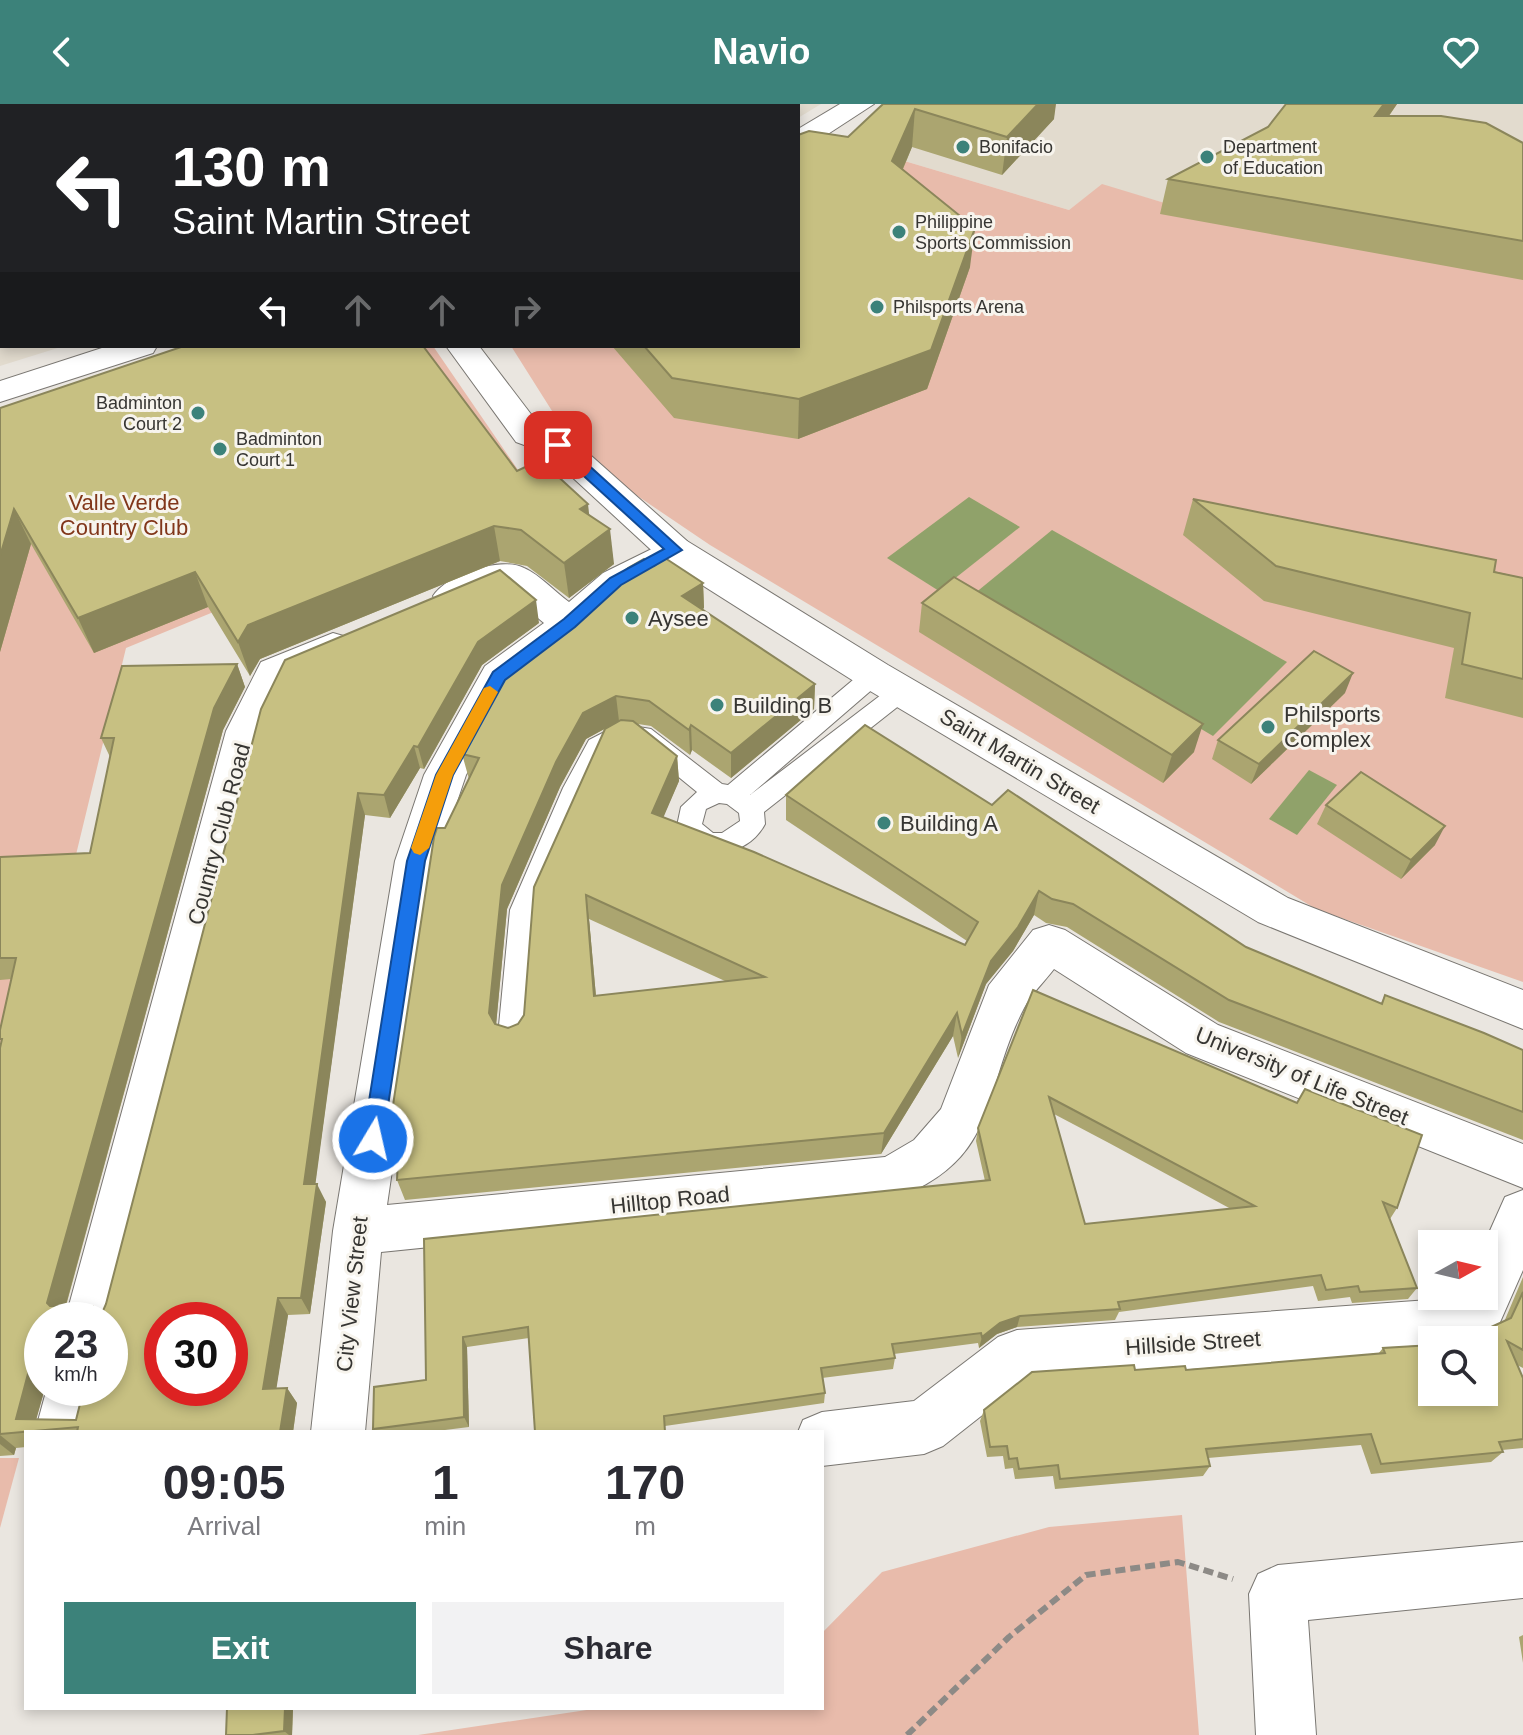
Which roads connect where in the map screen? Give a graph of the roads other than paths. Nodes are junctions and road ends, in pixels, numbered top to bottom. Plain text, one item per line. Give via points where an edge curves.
1 (860, 104) edge
2 (800, 140) edge
3 (135, 348) edge
4 (464, 348) edge
5 (500, 348) edge
6 (0, 392) edge
7 (558, 445) junction
8 (674, 550) junction
9 (422, 609) edge
10 (570, 623) junction
11 (369, 631) edge
12 (888, 683) junction
13 (819, 720) junction
14 (843, 737) junction
15 (733, 799) junction
16 (727, 844) junction
17 (754, 856) edge
18 (1523, 1010) edge
19 (512, 1036) edge
20 (960, 1121) joint
21 (1523, 1166) edge
22 (1523, 1213) edge
23 (358, 1231) junction
24 (96, 1302) edge
25 (69, 1406) edge
26 (63, 1430) edge
27 (338, 1430) edge
28 (824, 1439) edge
29 (1523, 1570) edge
30 (1286, 1735) edge

1 - 2 street
3 - 6 street
4 - 7 street, Saint Martin Street via 528,434
5 - 7 street, Saint Martin Street via 555,426
7 - 8 street, Saint Martin Street
8 - 10 street, City View Street via 616,582
8 - 12 street, Saint Martin Street
9 - 10 street via 488,580 512,577
10 - 23 street, City View Street via 499,676 445,775 416,861
11 - 24 street, Country Club Road via 275,672 246,731
12 - 13 lane
12 - 14 lane
12 - 18 street, Saint Martin Street via 1273,910
13 - 14 lane
13 - 15 lane
14 - 15 lane
15 - 16 lane via 753,824 744,836
15 - 16 lane via 700,798 689,809 694,835
15 - 19 lane via 643,735 620,733 597,746 523,910
16 - 17 lane
20 - 21 street, University of Life Street via 1005,998 1049,943 1202,1039
20 - 23 street, Hilltop Road via 931,1155 892,1178
22 - 28 street, Hillside Street via 1479,1312 1425,1328 1017,1355 924,1427
23 - 27 street, City View Street
25 - 26 street
29 - 30 street via 1278,1594

